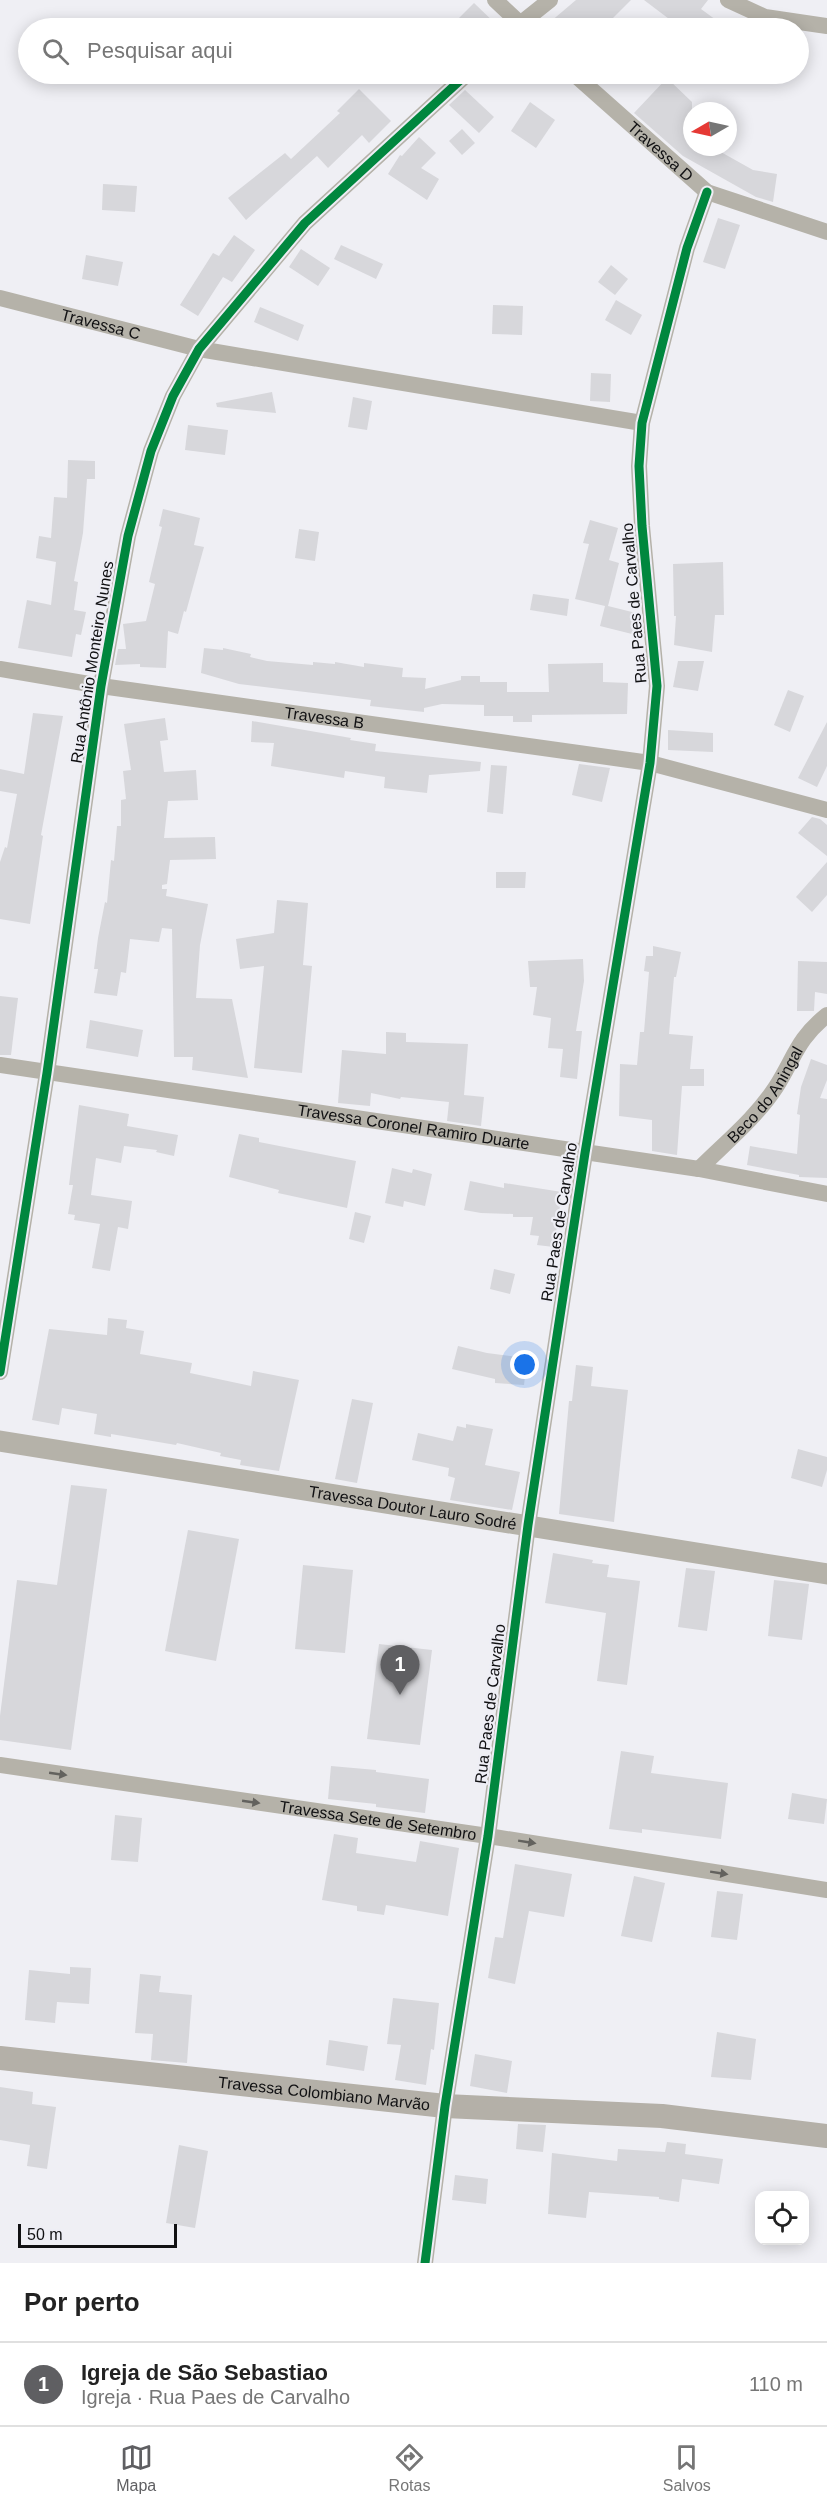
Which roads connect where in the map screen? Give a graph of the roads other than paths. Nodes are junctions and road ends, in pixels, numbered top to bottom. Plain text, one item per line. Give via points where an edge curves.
1 (495, 0) edge
2 (550, 0) edge
3 (728, 0) edge
4 (512, 18) edge
5 (530, 18) edge
6 (772, 18) edge
7 (809, 23) edge
8 (827, 26) edge
9 (456, 84) edge
10 (585, 84) edge
11 (707, 192) junction
12 (827, 232) edge
13 (0, 298) edge
14 (199, 349) junction
15 (642, 423) junction
16 (0, 669) edge
17 (101, 686) junction
18 (650, 764) junction
19 (827, 810) edge
20 (827, 1015) edge
21 (0, 1065) edge
22 (47, 1073) junction
23 (585, 1153) junction
24 (699, 1169) junction
25 (827, 1194) edge
26 (0, 1372) edge
27 (0, 1441) edge
28 (528, 1525) junction
29 (827, 1574) edge
30 (0, 1765) edge
31 (488, 1836) junction
32 (827, 1890) edge
33 (0, 2058) edge
34 (445, 2106) junction
35 (827, 2136) edge
36 (425, 2263) edge

1 - 4 street
2 - 5 street
3 - 6 street
7 - 8 street
9 - 14 street, Rua Antônio Monteiro Nunes via 306,223
10 - 11 street, Travessa D
11 - 12 street, Travessa D
11 - 15 street, Rua Paes de Carvalho via 687,248
13 - 14 street, Travessa C
14 - 15 street, Travessa C
14 - 17 street, Rua Antônio Monteiro Nunes via 173,396 151,451 128,536
15 - 18 street, Rua Paes de Carvalho via 639,466 657,686
16 - 17 street, Travessa B
17 - 18 street, Travessa B
17 - 22 street, Rua Antônio Monteiro Nunes
18 - 19 street, Travessa B
18 - 23 street, Rua Paes de Carvalho
20 - 24 street, Beco do Aningal via 800,1041 776,1086 754,1115
21 - 22 street, Travessa Coronel Ramiro Duarte
22 - 23 street, Travessa Coronel Ramiro Duarte
22 - 26 street, Rua Antônio Monteiro Nunes
23 - 24 street, Travessa Coronel Ramiro Duarte
23 - 28 street, Rua Paes de Carvalho
24 - 25 street, Travessa Coronel Ramiro Duarte
27 - 28 street, Travessa Doutor Lauro Sodré
28 - 29 street, Travessa Doutor Lauro Sodré
28 - 31 street, Rua Paes de Carvalho
30 -> 31 street, Travessa Sete de Setembro
31 -> 32 street, Travessa Sete de Setembro
31 - 34 street, Rua Paes de Carvalho
33 - 34 main road, Travessa Colombiano Marvão
34 - 35 main road, Travessa Colombiano Marvão via 662,2116
34 - 36 street, Rua Paes de Carvalho

